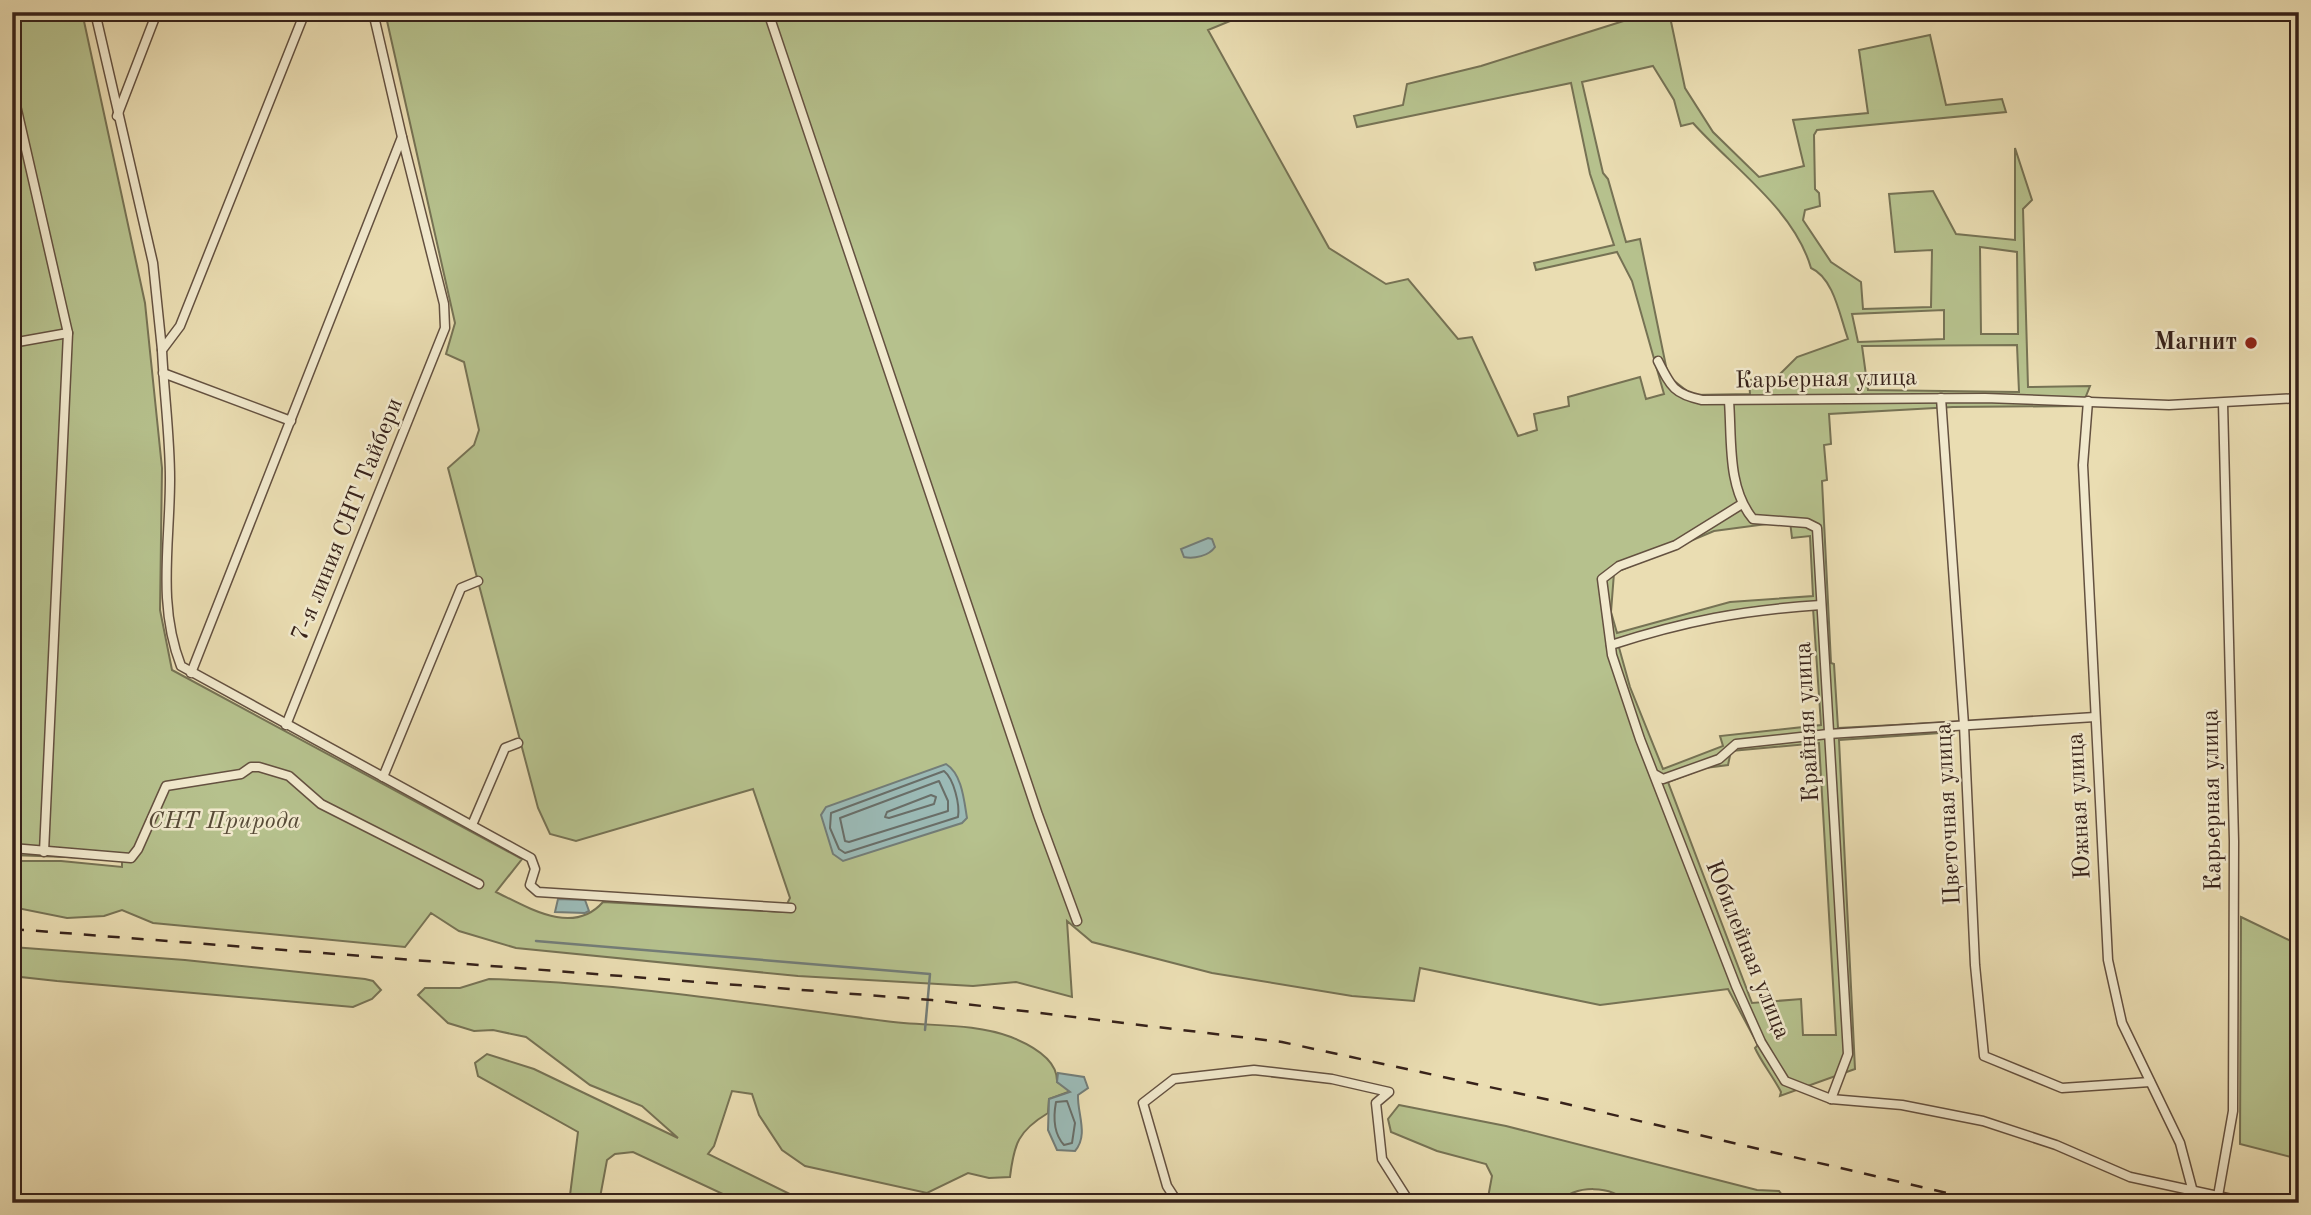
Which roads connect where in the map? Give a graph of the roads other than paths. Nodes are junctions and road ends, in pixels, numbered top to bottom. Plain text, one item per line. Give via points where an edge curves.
1 (95, 12) edge
2 (156, 12) edge
3 (305, 12) edge
4 (373, 12) edge
5 (768, 12) edge
6 (12, 88) edge
7 (117, 116) junction
8 (402, 137) junction
9 (68, 333) junction
10 (12, 343) edge
11 (162, 350) junction
12 (1658, 361) dead end
13 (163, 373) junction
14 (1941, 398) junction
15 (2299, 398) edge
16 (1729, 401) junction
17 (2088, 401) junction
18 (2222, 403) junction
19 (291, 421) junction
20 (1742, 504) junction
21 (478, 581) dead end
22 (1821, 605) junction
23 (1611, 645) junction
24 (191, 673) junction
25 (2095, 717) junction
26 (286, 725) junction
27 (1964, 725) junction
28 (1828, 734) junction
29 (518, 743) dead end
30 (1656, 775) junction
31 (383, 777) junction
32 (472, 825) junction
33 (12, 848) edge
34 (44, 852) junction
35 (479, 884) dead end
36 (791, 908) dead end
37 (1077, 921) dead end
38 (2150, 1082) junction
39 (1831, 1099) junction
40 (2193, 1192) junction
41 (2218, 1196) junction
42 (1178, 1203) edge
43 (1410, 1203) edge
44 (2250, 1203) edge

1 - 7 street
2 - 7 street
3 - 11 street via 180,326
4 - 8 street
5 - 37 street
6 - 9 street
7 - 11 street via 153,263
8 - 19 street
8 - 26 street, 7-я линия СНТ Тайбери via 444,304 445,328
9 - 10 street
9 - 34 street
11 - 13 street
12 - 16 street, Карьерная улица via 1681,395
13 - 19 street
13 - 24 street via 170,479 165,603 181,666
14 - 16 street, Карьерная улица
14 - 17 street, Карьерная улица
14 - 27 street, Цветочная улица
15 - 18 street, Карьерная улица
16 - 20 street via 1736,492
17 - 18 street, Карьерная улица
17 - 25 street, Южная улица via 2083,465
18 - 41 street, Карьерная улица via 2234,841 2233,1111
19 - 24 street
20 - 22 street, Крайняя улица via 1753,519 1807,523 1817,528
20 - 23 street, Юбилейная улица via 1676,545 1619,566 1602,579
21 - 31 street via 461,588
22 - 23 street via 1715,616
22 - 28 street, Крайняя улица
23 - 30 street, Юбилейная улица
24 - 26 street
25 - 27 street
25 - 38 street, Южная улица via 2108,960 2122,1023
26 - 31 street
27 - 28 street
27 - 38 street, Цветочная улица via 1984,1056 2062,1088
28 - 30 street via 1737,744 1719,759 1682,774 1663,779
28 - 39 street, Крайняя улица via 1848,1054
29 - 32 street via 505,748
30 - 39 street, Юбилейная улица via 1761,1042 1785,1080
31 - 32 street
32 - 36 street via 531,858 535,869 530,885 538,892
33 - 34 street
34 - 35 street via 131,858 166,786 259,767 289,776 321,804
38 - 40 street, Южная улица via 2180,1143
39 - 40 street, Юбилейная улица via 1902,1105 1983,1121 2056,1145 2130,1177
40 - 41 street, Юбилейная улица
41 - 44 street, Юбилейная улица
42 - 43 street via 1167,1186 1143,1103 1174,1079 1254,1070 1332,1079 1389,1092 1376,1103 1382,1159

